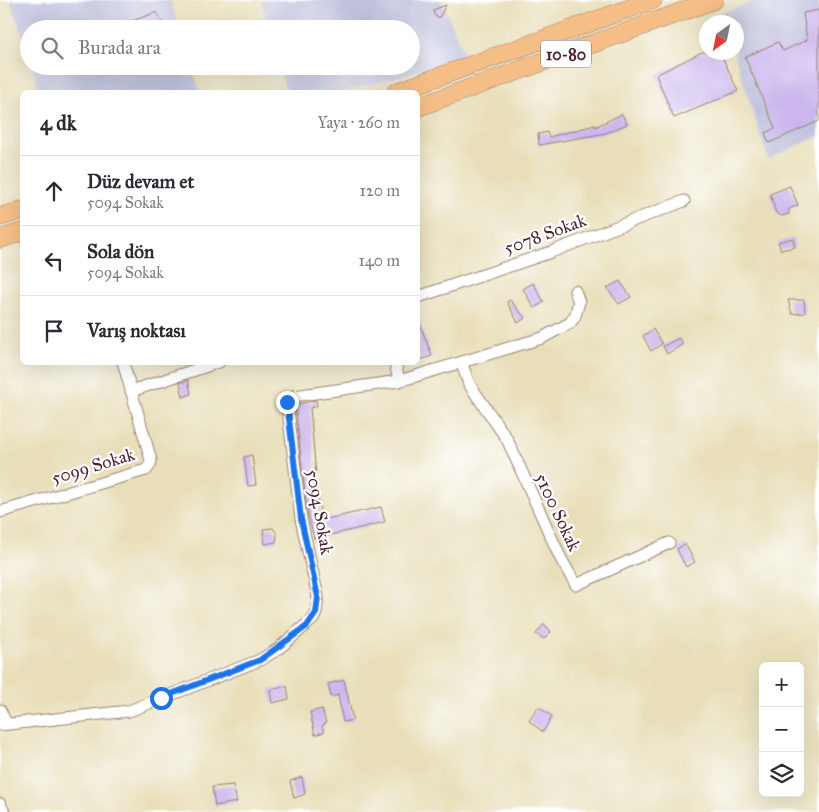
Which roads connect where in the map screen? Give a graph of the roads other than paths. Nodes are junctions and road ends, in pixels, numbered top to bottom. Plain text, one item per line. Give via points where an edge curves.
1 (653, 0) edge
2 (714, 0) edge
3 (402, 90) edge
4 (420, 106) edge
5 (684, 201) dead end
6 (20, 211) edge
7 (0, 217) edge
8 (20, 233) edge
9 (0, 239) edge
10 (575, 291) dead end
11 (420, 296) edge
12 (462, 364) junction
13 (124, 365) edge
14 (210, 365) edge
15 (396, 365) edge
16 (399, 381) junction
17 (130, 391) junction
18 (0, 512) edge
19 (669, 543) dead end
20 (0, 710) edge
21 (3, 724) edge
22 (0, 804) edge
23 (4, 812) edge

1 - 3 main road, 10-80
2 - 4 main road, 10-80
5 - 11 street, 5078 Sokak via 551,252
6 - 7 main road
8 - 9 main road
10 - 12 street, 5094 Sokak via 578,309 570,323 542,338
12 - 16 street, 5094 Sokak
12 - 19 street, 5100 Sokak via 469,384 507,439 560,559 576,585
13 - 17 street
14 - 17 street
15 - 16 street
16 - 21 street, 5094 Sokak via 294,396 287,402 301,519 318,597 316,613 307,626 260,660 130,711
17 - 18 street, 5099 Sokak via 150,460 146,470
20 - 21 street
22 - 23 street

